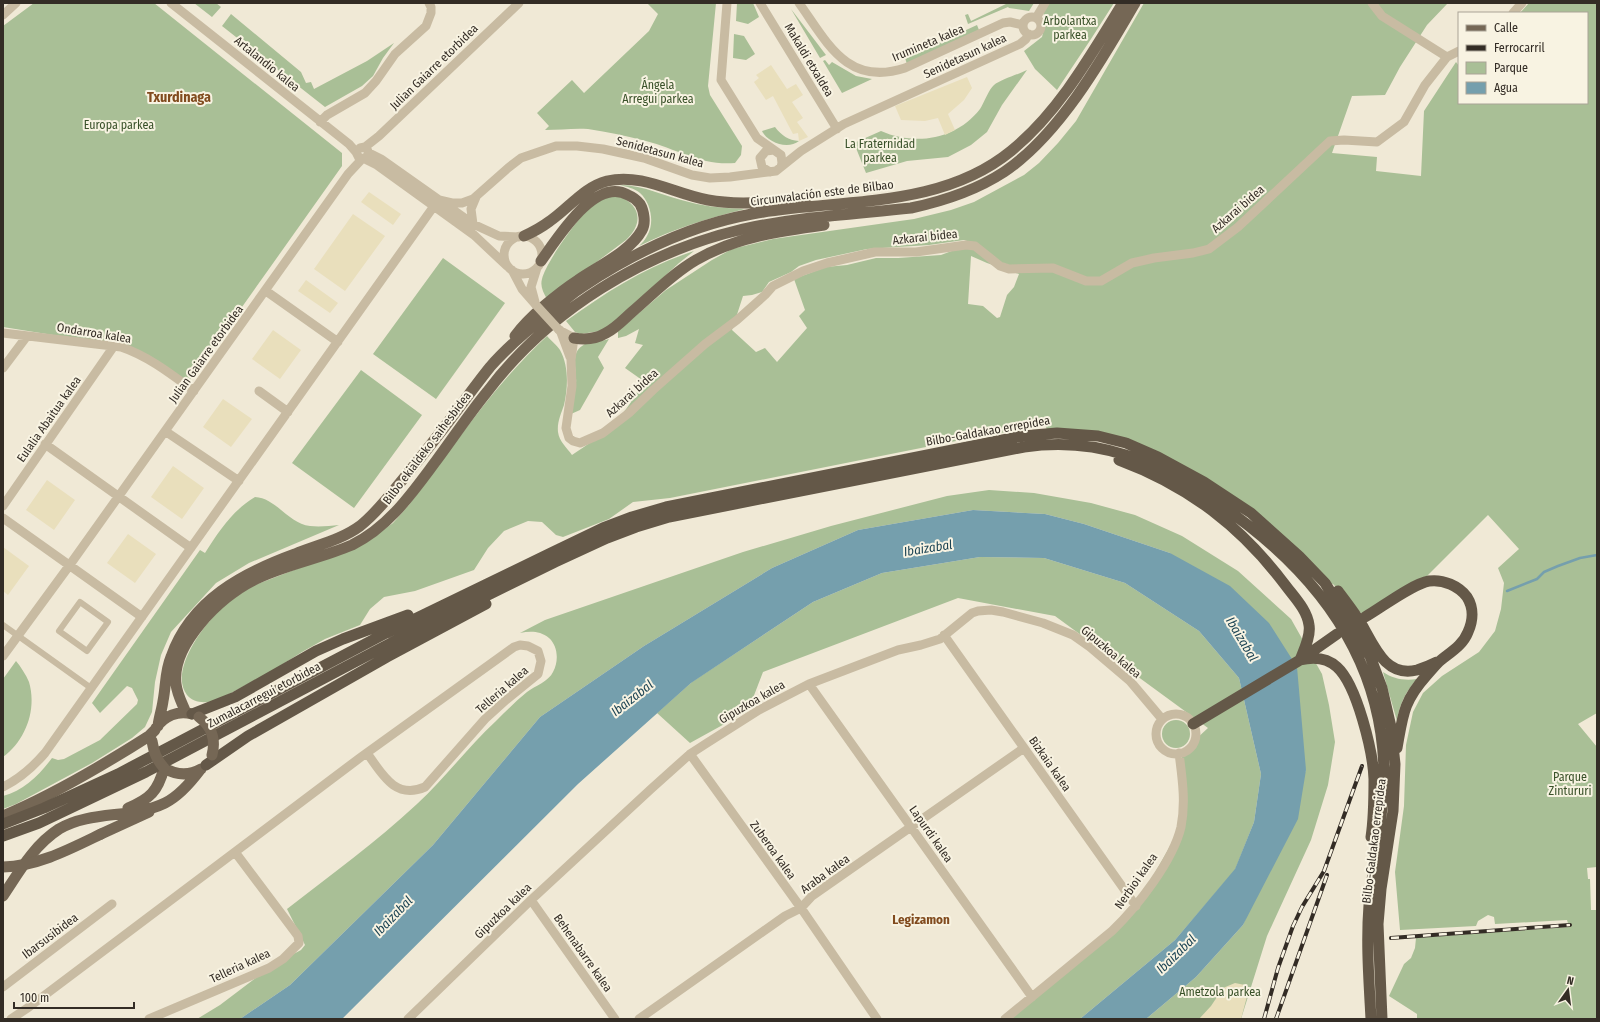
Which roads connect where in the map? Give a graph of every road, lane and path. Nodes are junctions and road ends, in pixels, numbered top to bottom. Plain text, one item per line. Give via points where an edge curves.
1 (16, 3) edge
2 (171, 3) edge
3 (429, 3) edge
4 (519, 3) edge
5 (727, 3) edge
6 (760, 3) edge
7 (799, 3) edge
8 (1045, 3) edge
9 (1123, 3) edge
10 (1136, 3) edge
11 (1372, 3) edge
12 (1522, 3) edge
13 (1514, 12) edge
14 (3, 15) edge
15 (1036, 18) junction
16 (1023, 25) junction
17 (1029, 34) junction
18 (1458, 52) edge
19 (1448, 57) junction
20 (320, 122) junction
21 (837, 129) junction
22 (757, 138) junction
23 (776, 151) junction
24 (801, 151) junction
25 (363, 153) junction
26 (760, 159) junction
27 (781, 167) junction
28 (770, 172) junction
29 (749, 174) junction
30 (918, 193) junction
31 (474, 198) junction
32 (437, 203) junction
33 (849, 214) junction
34 (474, 224) junction
35 (522, 236) junction
36 (539, 264) junction
37 (510, 268) junction
38 (266, 291) junction
39 (536, 305) junction
40 (559, 330) junction
41 (3, 333) edge
42 (27, 336) junction
43 (574, 338) junction
44 (338, 342) junction
45 (114, 346) junction
46 (571, 360) junction
47 (492, 365) junction
48 (3, 368) edge
49 (488, 390) joint
50 (194, 391) junction
51 (259, 391) dead end
52 (288, 412) junction
53 (444, 428) joint
54 (165, 431) junction
55 (46, 444) junction
56 (1080, 444) junction
57 (240, 481) junction
58 (119, 496) junction
59 (3, 506) edge
60 (3, 518) edge
61 (191, 548) junction
62 (70, 566) junction
63 (533, 567) junction
64 (1326, 583) junction
65 (142, 617) junction
66 (1365, 617) dead end
67 (3, 625) edge
68 (59, 631) joint
69 (1337, 634) dead end
70 (944, 635) junction
71 (18, 636) junction
72 (3, 656) edge
73 (1300, 660) junction
74 (1440, 661) junction
75 (809, 684) junction
76 (91, 688) junction
77 (192, 714) junction
78 (1162, 719) junction
79 (1193, 724) junction
80 (155, 732) junction
81 (195, 740) junction
82 (1024, 748) junction
83 (367, 753) junction
84 (1179, 753) junction
85 (690, 754) junction
86 (1394, 764) junction
87 (203, 767) junction
88 (164, 768) junction
89 (3, 787) edge
90 (166, 803) junction
91 (117, 813) junction
92 (3, 816) edge
93 (3, 824) edge
94 (911, 827) junction
95 (3, 836) edge
96 (235, 852) junction
97 (3, 867) edge
98 (1371, 887) junction
99 (3, 896) edge
100 (531, 900) junction
101 (112, 904) dead end
102 (1136, 906) junction
103 (801, 908) junction
104 (3, 987) edge
105 (1032, 998) junction
106 (22, 1016) edge
107 (11, 1019) edge
108 (149, 1019) edge
109 (408, 1019) edge
110 (615, 1019) edge
111 (639, 1019) edge
112 (877, 1019) edge
113 (1005, 1019) edge
114 (1371, 1019) edge
115 (1382, 1019) edge

1 - 14 street
2 - 20 street, Artalandio kalea
3 - 20 street via 431,14 426,26 395,54 376,81 365,92
4 - 25 street, Julian Gaiarre etorbidea
5 - 22 street via 721,80
6 - 21 street, Makaldi etxaldea
7 - 16 street, Irumineta kalea via 842,60 858,68 879,73 904,68 1003,23
8 - 15 street
9 - 30 main road, Circunvalación este de Bilbao via 1066,91 1034,130 1010,152 974,176 956,184
10 - 33 main road, Circunvalación este de Bilbao via 1076,97 1048,134 1018,162 985,183 940,201 910,208
11 - 19 street via 1382,16
12 - 13 street
15 - 16 street via 1028,18
15 - 17 street via 1040,23 1039,30 1035,34
16 - 17 street
17 - 21 street, Senidetasun kalea via 1020,44
18 - 19 street
19 - 46 street, Azkarai bidea via 1425,85 1404,122 1377,142 1330,141 1238,227 1209,249 1132,263 1101,281 1086,281 1053,268 1009,269 1000,266 975,246 966,245 916,252 875,252 827,263 803,271 773,286 766,295 705,344 629,413 603,433 580,443 573,441 567,433 572,386
20 - 25 street, Artalandio kalea
21 - 24 street, Senidetasun kalea
22 - 23 street
22 - 26 street
23 - 24 street, Senidetasun kalea
23 - 26 street via 766,151
23 - 27 street via 782,159
24 - 27 street, Senidetasun kalea
25 - 32 street, Artalandio kalea via 377,165
25 - 38 street, Julian Gaiarre etorbidea
26 - 28 street via 764,169
26 - 29 street
27 - 28 street
28 - 29 street, Senidetasun kalea
29 - 31 street, Senidetasun kalea via 710,178 692,175 644,158 603,149 556,146 521,158
30 - 35 main road via 737,203 708,200 629,179 607,181 588,190 551,221
30 - 47 main road, Circunvalación este de Bilbao via 797,207 749,215 694,230 626,259 578,289 533,326
31 - 32 street via 462,203
31 - 34 street via 471,209
32 - 34 street, Artalandio kalea
32 - 37 street, Artalandio kalea
32 - 44 street
33 - 43 main road via 825,224 775,232 724,246 696,260 670,278 607,333 589,339
33 - 49 main road, Circunvalación este de Bilbao via 743,229 665,255 634,270 595,293 553,323 524,348
34 - 35 street, Artalandio kalea via 499,236
35 - 36 street via 535,240 538,244 541,250
35 - 37 street via 505,248 505,260
36 - 37 street via 533,271 522,274
36 - 39 street via 531,287
36 - 47 main road via 573,218 591,200 616,191 635,198 640,205 644,215 643,228 636,240 576,281 525,322
37 - 39 street via 522,289
38 - 44 street
38 - 50 street, Julian Gaiarre etorbidea
39 - 40 street, bridge
40 - 43 street
40 - 46 street
41 - 42 street, Ondarroa kalea
42 - 45 street, Ondarroa kalea
42 - 48 street
43 - 46 street
44 - 52 street
45 - 50 street, Ondarroa kalea via 135,352
45 - 55 street, Eulalia Abaitua kalea
47 - 53 main road, Circunvalación este de Bilbao
49 - 77 main road, Bilbo ekialdeko saihesbidea via 420,482 376,531 339,550 251,582 208,615 192,636 177,670 177,691
50 - 54 street, Julian Gaiarre etorbidea
51 - 52 street
52 - 57 street
53 - 80 main road, Bilbo ekialdeko saihesbidea via 374,515 331,542 296,553 241,577 209,601 191,620 170,657 164,699
54 - 57 street
54 - 58 street, Julian Gaiarre etorbidea
55 - 58 street
55 - 59 street, Eulalia Abaitua kalea
56 - 63 highway, Bilbo-Galdakao errepidea via 1057,443 1024,447 669,517 636,527
56 - 73 highway via 1147,471 1219,514 1278,576 1305,612 1310,626
56 - 98 highway, Bilbo-Galdakao errepidea via 1108,449 1137,459 1192,487 1232,513 1302,574 1339,620 1366,675 1377,709 1382,744 1382,810
57 - 61 street
58 - 61 street
58 - 62 street, Julian Gaiarre etorbidea
60 - 62 street
61 - 65 street
62 - 65 street
62 - 71 street, Julian Gaiarre etorbidea
63 - 64 highway, Bilbo-Galdakao errepidea via 603,528 652,510 1022,436 1057,433 1086,435 1121,442 1180,468 1250,513
63 - 77 highway via 502,570 400,619 343,639 235,697
63 - 81 highway, Zumalacarregui etorbidea via 391,643
63 - 81 highway, Zumalacarregui etorbidea via 424,615 289,684
63 - 87 highway via 516,589 387,656 248,736
64 - 74 highway via 1336,588 1375,650 1391,666 1410,671
64 - 86 highway, Bilbo-Galdakao errepidea via 1374,666 1387,707
65 - 76 street
66 - 74 highway via 1429,581 1455,586 1469,601 1473,612 1471,624 1457,648
67 - 71 street
68 - 68 street via 80,602 108,622 87,651
69 - 73 highway
70 - 75 street, Gipuzkoa kalea via 940,639 898,650
70 - 78 street, Gipuzkoa kalea via 978,611 1003,612 1043,623 1073,635 1090,647 1130,681
70 - 82 street, Bizkaia kalea
71 - 72 street, Julian Gaiarre etorbidea
71 - 76 street
73 - 79 highway
73 - 98 highway via 1312,657 1337,666 1345,678 1365,728 1374,777 1374,814 1368,868
74 - 86 highway via 1410,695 1402,717
75 - 85 street, Gipuzkoa kalea via 759,710
75 - 94 street, Lapurdi kalea
76 - 89 street via 32,768
77 - 80 main road via 170,716
77 - 87 main road, bridge via 206,723 212,732 212,754
78 - 79 street via 1177,714 1188,718
78 - 84 street via 1156,729 1157,741 1164,750
79 - 84 street via 1194,741 1190,748
80 - 88 main road, bridge via 154,752
80 - 92 main road via 95,771
81 - 93 highway, Zumalacarregui etorbidea
81 - 95 highway, Zumalacarregui etorbidea via 146,772
82 - 94 street, Araba kalea
82 - 102 street, Bizkaia kalea
83 - 83 street, Telleria kalea via 392,785 409,791 425,787 485,719 538,674 541,661 538,651 528,646 514,647
83 - 96 street, Telleria kalea
84 - 102 street, Nerbioi kalea via 1183,787 1181,827 1173,850
85 - 100 street, Gipuzkoa kalea
85 - 103 street, Zuberoa kalea
86 - 115 highway, Bilbo-Galdakao errepidea via 1393,811 1378,924
87 - 88 main road via 193,773 182,774
87 - 90 main road
88 - 91 main road via 158,786 152,794 141,803
90 - 91 main road via 146,810
90 - 97 main road, bridge via 73,848 35,863
91 - 99 main road via 85,819 50,836 32,854
94 - 103 street, Araba kalea via 812,896
94 - 105 street, Lapurdi kalea
96 - 106 street, Telleria kalea
96 - 108 street, Telleria kalea via 298,936 299,943 283,959 269,968
98 - 114 highway, Bilbo-Galdakao errepidea via 1367,942
100 - 109 street, Gipuzkoa kalea
100 - 110 street, Behenabarre kalea
101 - 104 street, Ibarsusibidea
102 - 105 street, Nerbioi kalea via 1112,931
103 - 111 street, Araba kalea via 779,920
103 - 112 street, Zuberoa kalea
105 - 113 street, Nerbioi kalea
106 - 107 street, Telleria kalea

